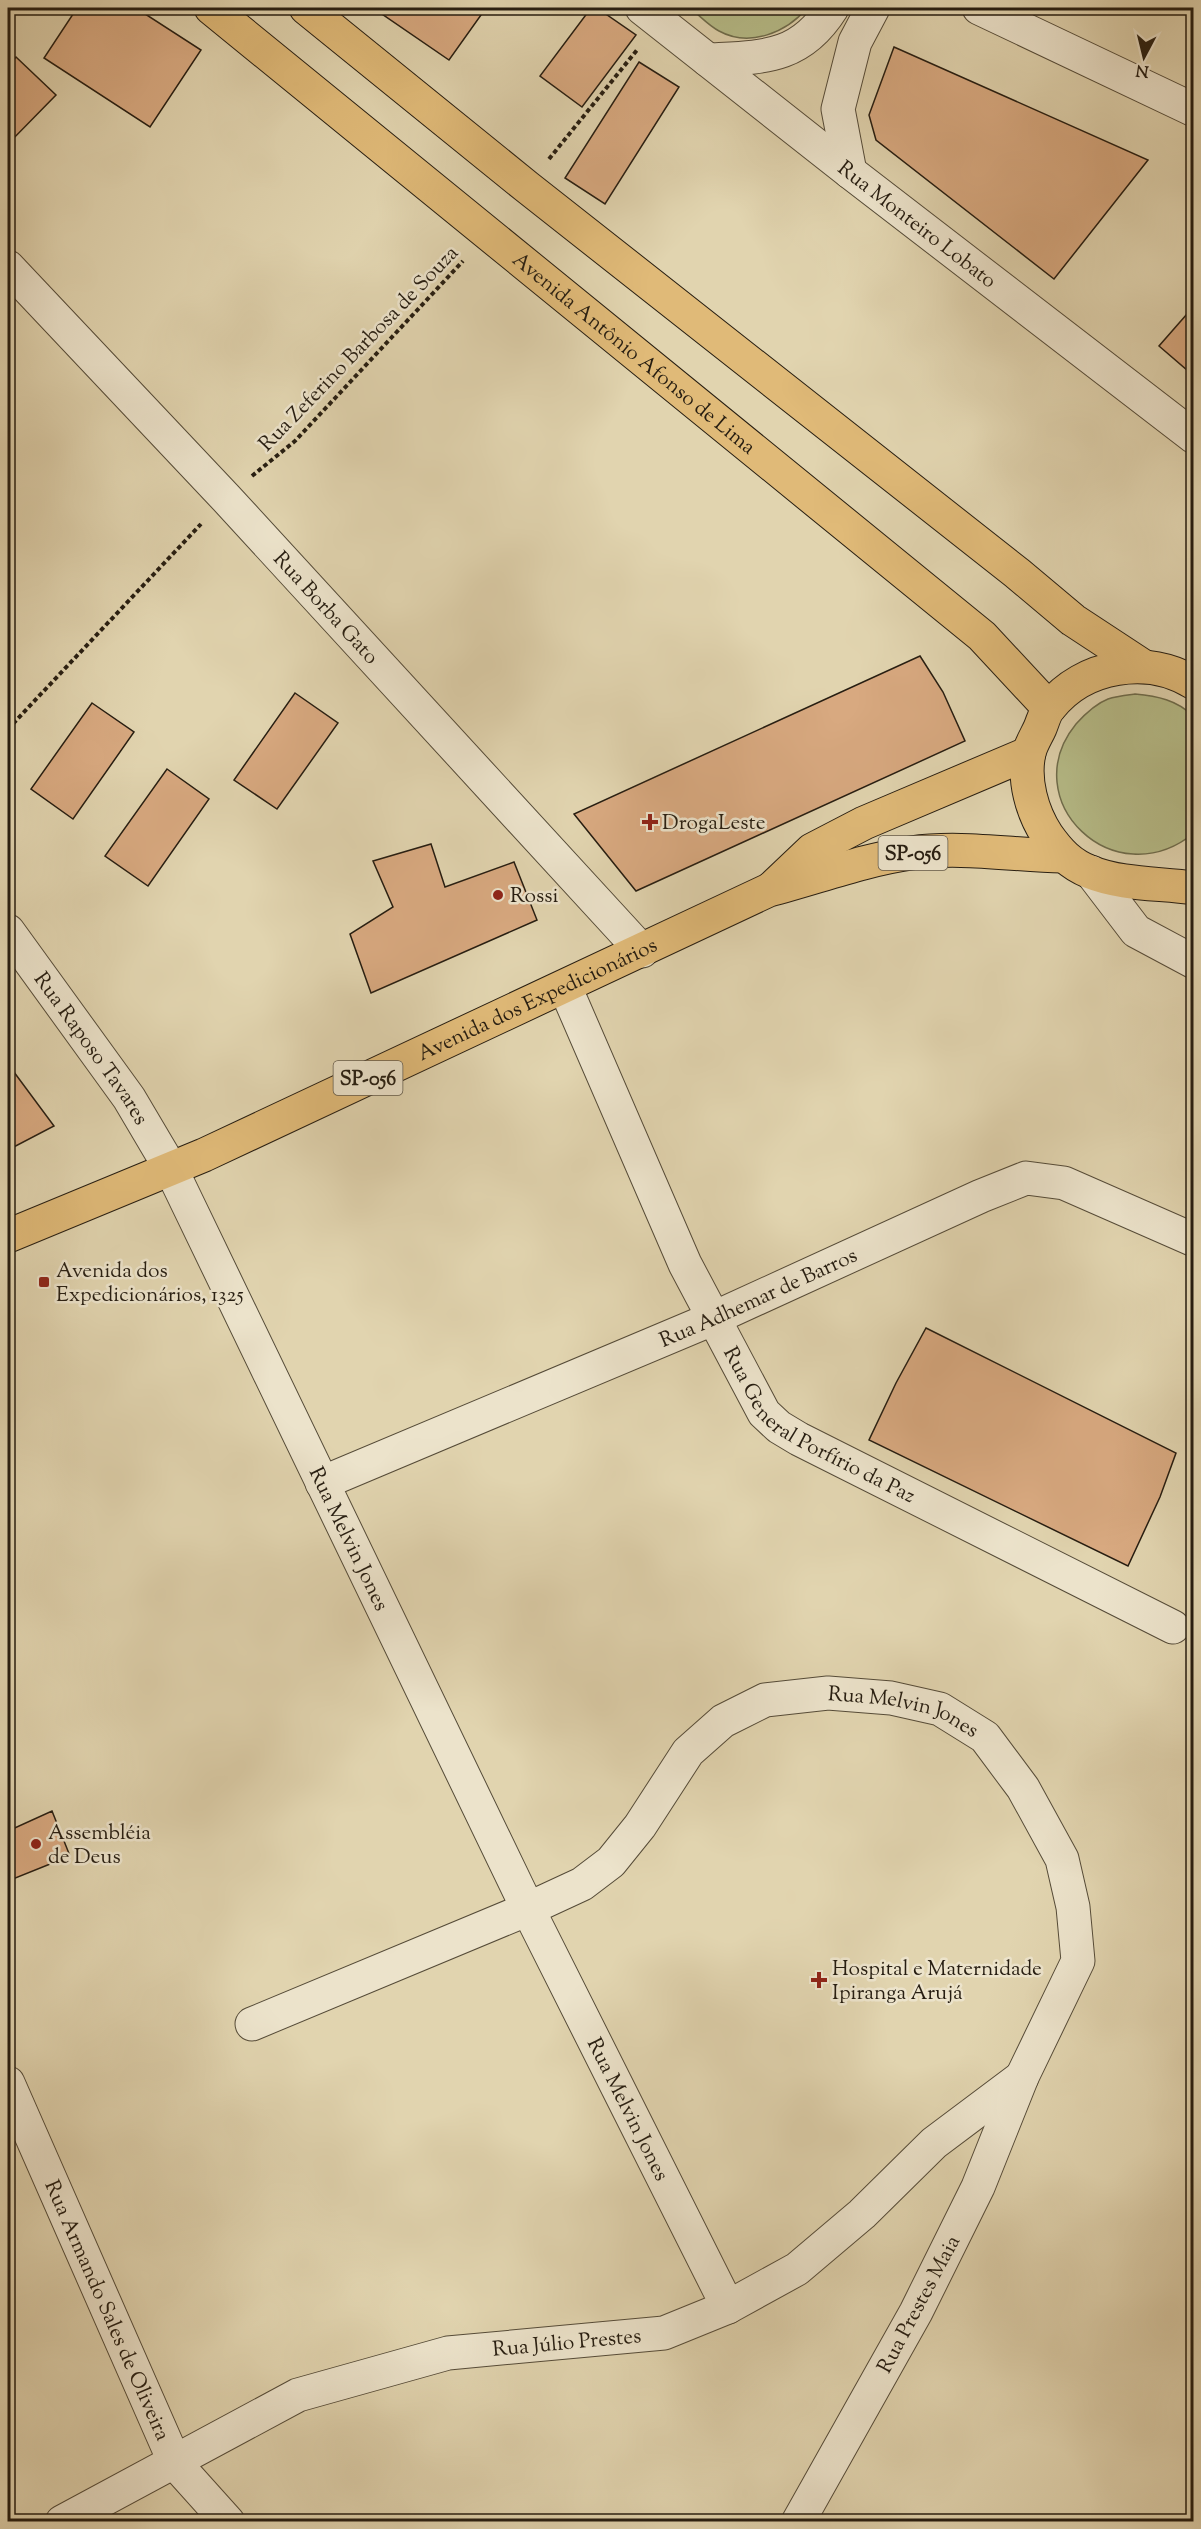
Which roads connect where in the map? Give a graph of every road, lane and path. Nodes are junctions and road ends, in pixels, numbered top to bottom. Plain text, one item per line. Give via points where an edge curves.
1 (211, 8) edge
2 (306, 8) edge
3 (832, 8) edge
4 (873, 8) edge
5 (979, 8) edge
6 (651, 15) edge
7 (708, 60) junction
8 (1194, 110) edge
9 (850, 172) junction
10 (527, 187) junction
11 (488, 234) junction
12 (8, 267) edge
13 (1194, 437) edge
14 (226, 498) junction
15 (1143, 666) junction
16 (1191, 678) edge
17 (1049, 708) junction
18 (8, 729) edge
19 (1029, 753) junction
20 (1062, 856) junction
21 (1194, 866) edge
22 (1091, 873) junction
23 (1180, 886) edge
24 (769, 890) junction
25 (8, 931) edge
26 (642, 951) junction
27 (1194, 962) edge
28 (565, 987) junction
29 (171, 1168) junction
30 (8, 1236) edge
31 (1194, 1240) edge
32 (712, 1319) junction
33 (322, 1483) junction
34 (1173, 1627) dead end
35 (528, 1909) junction
36 (252, 2024) dead end
37 (1022, 2077) junction
38 (8, 2083) edge
39 (728, 2307) junction
40 (175, 2463) junction
41 (62, 2522) edge
42 (228, 2522) edge
43 (798, 2522) edge

1 - 11 main road, Avenida Antônio Afonso de Lima
2 - 10 main road, SP-056
3 - 7 street via 820,27 776,54
4 - 9 street via 855,42 838,109
5 - 8 street
6 - 7 street, Rua Monteiro Lobato
6 - 10 path
7 - 9 street, Rua Monteiro Lobato
9 - 13 street, Rua Monteiro Lobato
10 - 15 main road, SP-056 via 1073,620
11 - 14 path, Rua Zeferino Barbosa de Souza via 295,441
11 - 17 main road, Avenida Antônio Afonso de Lima via 982,636
12 - 14 street, Rua Borba Gato
14 - 18 path, Rua Zeferino Barbosa de Souza
14 - 26 street, Rua Borba Gato
15 - 16 main road, SP-056
15 - 17 main road, SP-056 via 1107,669 1075,684
17 - 19 main road, SP-056
19 - 20 main road, SP-056 via 1028,789 1039,823
19 - 24 main road, Avenida dos Expedicionários / SP-056 via 812,850
20 - 22 main road, SP-056
20 - 24 main road, Avenida dos Expedicionários / SP-056 via 946,850 912,853
21 - 23 main road, SP-056
22 - 23 main road, SP-056 via 1130,882
22 - 27 street via 1136,931
24 - 26 main road, Avenida dos Expedicionários / SP-056
25 - 29 street, Rua Raposo Tavares via 129,1098
26 - 28 main road, Avenida dos Expedicionários / SP-056
28 - 29 main road, Avenida dos Expedicionários / SP-056
28 - 32 street, Rua General Porfírio da Paz
29 - 30 main road, Avenida dos Expedicionários / SP-056
29 - 33 street, Rua Melvin Jones
31 - 32 street, Rua Adhemar de Barros via 1064,1183 1026,1178
32 - 33 street, Rua Adhemar de Barros
32 - 34 street, Rua General Porfírio da Paz via 764,1413 779,1427
33 - 35 street, Rua Melvin Jones
35 - 36 street
35 - 37 street, Rua Melvin Jones via 582,1884 611,1862 640,1826 688,1752 723,1721 765,1700 828,1693 891,1698 940,1709 985,1737 1023,1788 1062,1859 1073,1907 1078,1961
35 - 39 street, Rua Melvin Jones
37 - 39 street, Rua Júlio Prestes via 933,2143 862,2214 797,2269
37 - 43 street, Rua Prestes Maia via 978,2187 916,2312
38 - 40 street, Rua Armando Sales de Oliveira
39 - 40 street, Rua Júlio Prestes via 664,2333 448,2353 298,2395
40 - 41 street, Rua Júlio Prestes
40 - 42 street, Rua Armando Sales de Oliveira

